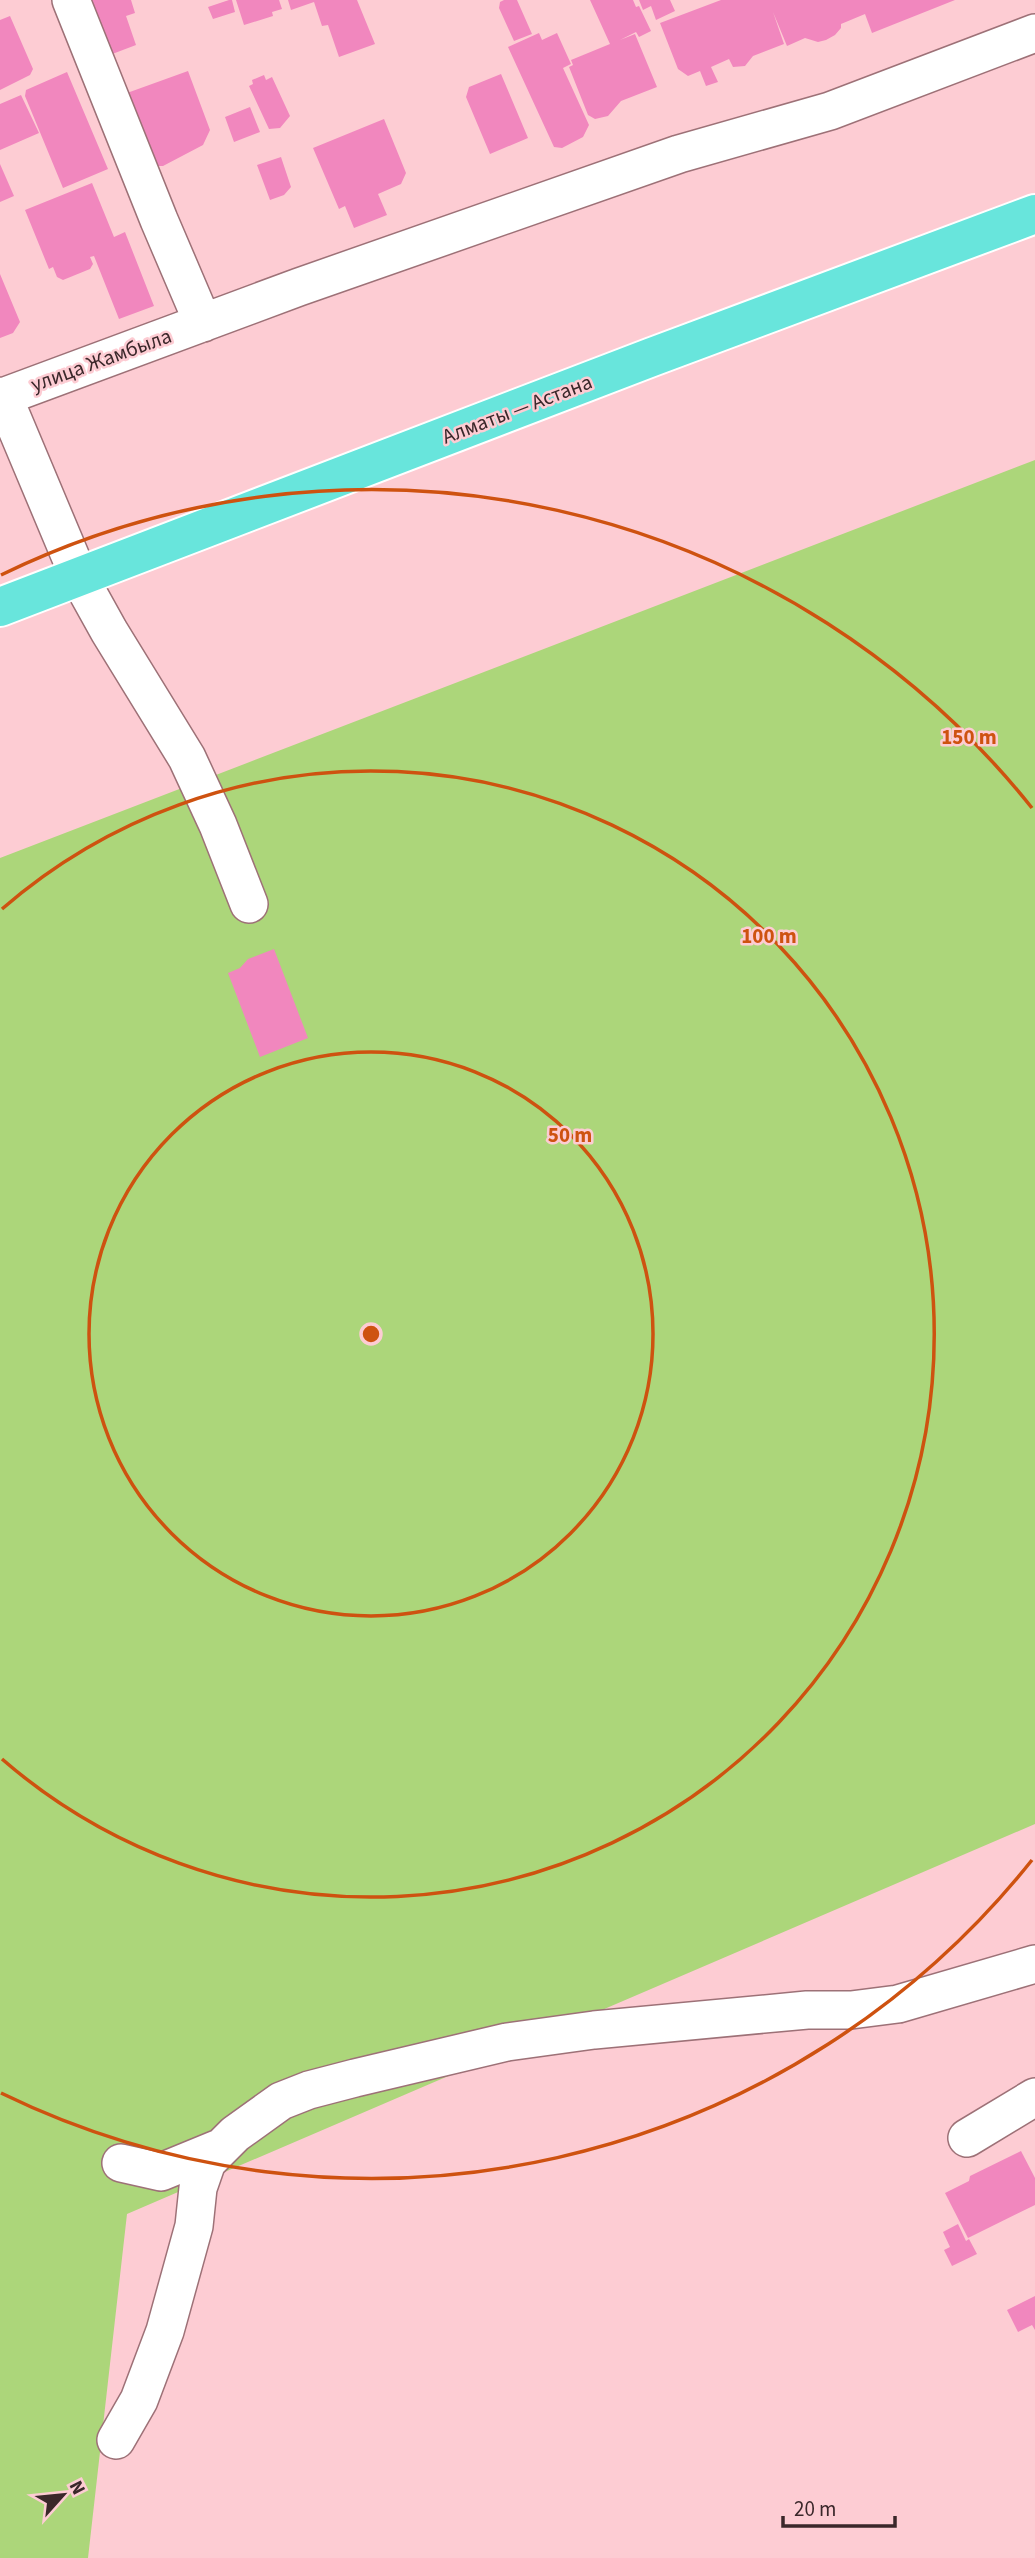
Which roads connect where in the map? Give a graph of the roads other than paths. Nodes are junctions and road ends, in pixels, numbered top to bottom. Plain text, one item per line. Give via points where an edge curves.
1 (71, 0) edge
2 (1035, 33) edge
3 (1035, 214) edge
4 (203, 323) junction
5 (2, 397) edge
6 (79, 577) junction
7 (0, 607) edge
8 (249, 904) dead end
9 (1035, 1964) edge
10 (1035, 2097) edge
11 (967, 2138) dead end
12 (217, 2149) junction
13 (121, 2163) dead end
14 (116, 2440) dead end

1 - 4 street
2 - 4 street, улица Жамбыла via 831,111 679,154
3 - 6 highway, Алматы — Астана
4 - 5 street, улица Жамбыла
5 - 6 street
6 - 7 highway, Алматы — Астана
6 - 8 street via 187,758
9 - 12 street via 898,2004 594,2030 507,2042 309,2090 281,2101
10 - 11 street
12 - 13 street via 161,2172
12 - 14 street via 198,2188 194,2226 165,2331 139,2400

